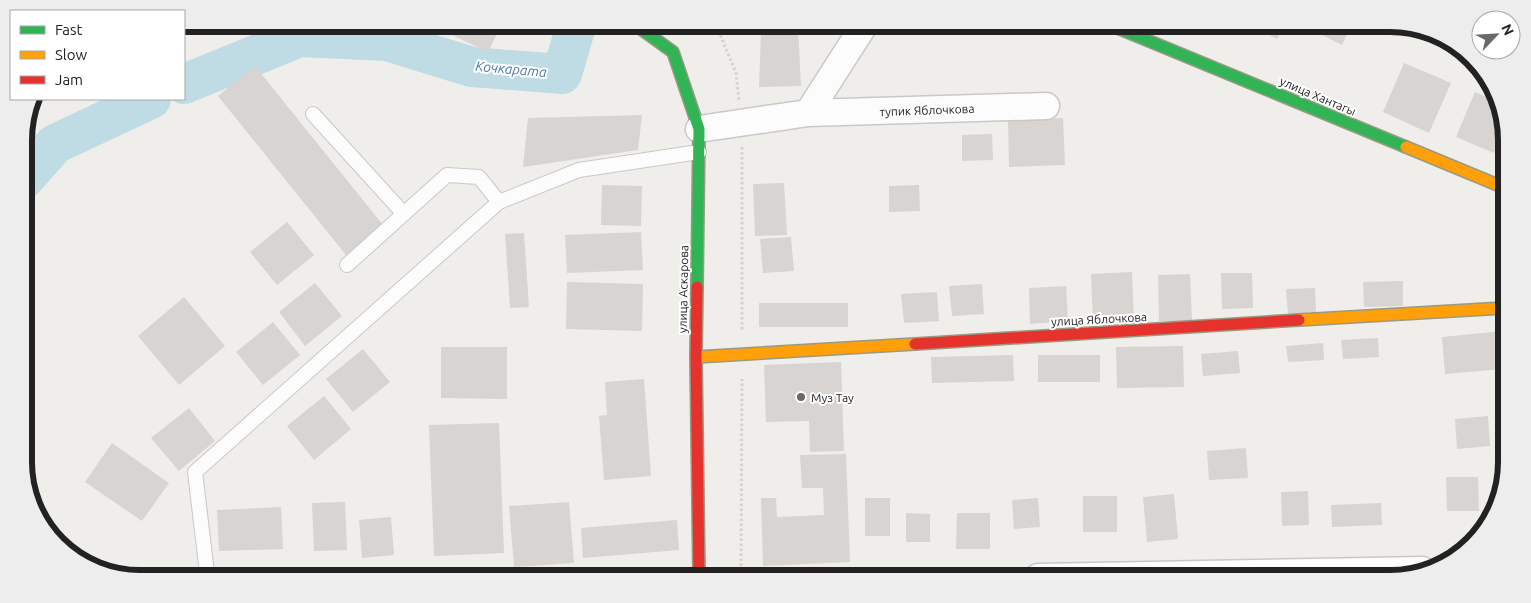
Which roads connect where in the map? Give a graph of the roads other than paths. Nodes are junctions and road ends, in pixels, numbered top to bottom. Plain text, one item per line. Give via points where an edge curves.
1 (860, 32) edge
2 (1130, 32) edge
3 (646, 33) edge
4 (1046, 106) dead end
5 (808, 113) junction
6 (313, 114) dead end
7 (699, 141) junction
8 (1498, 185) edge
9 (499, 202) junction
10 (404, 214) junction
11 (347, 265) dead end
12 (1498, 308) edge
13 (696, 357) junction
14 (207, 570) edge
15 (699, 570) edge

1 - 5 street
2 - 8 street, улица Хантагы
3 - 7 street, улица Аскарова via 673,52
4 - 5 street, тупик Яблочкова
5 - 7 street, тупик Яблочкова via 742,123
6 - 10 lane
7 - 9 lane via 579,170
7 - 13 street, улица Аскарова
9 - 10 lane via 479,177 447,175
9 - 14 lane via 195,472
10 - 11 lane
12 - 13 street, улица Яблочкова
13 - 15 street, улица Аскарова

